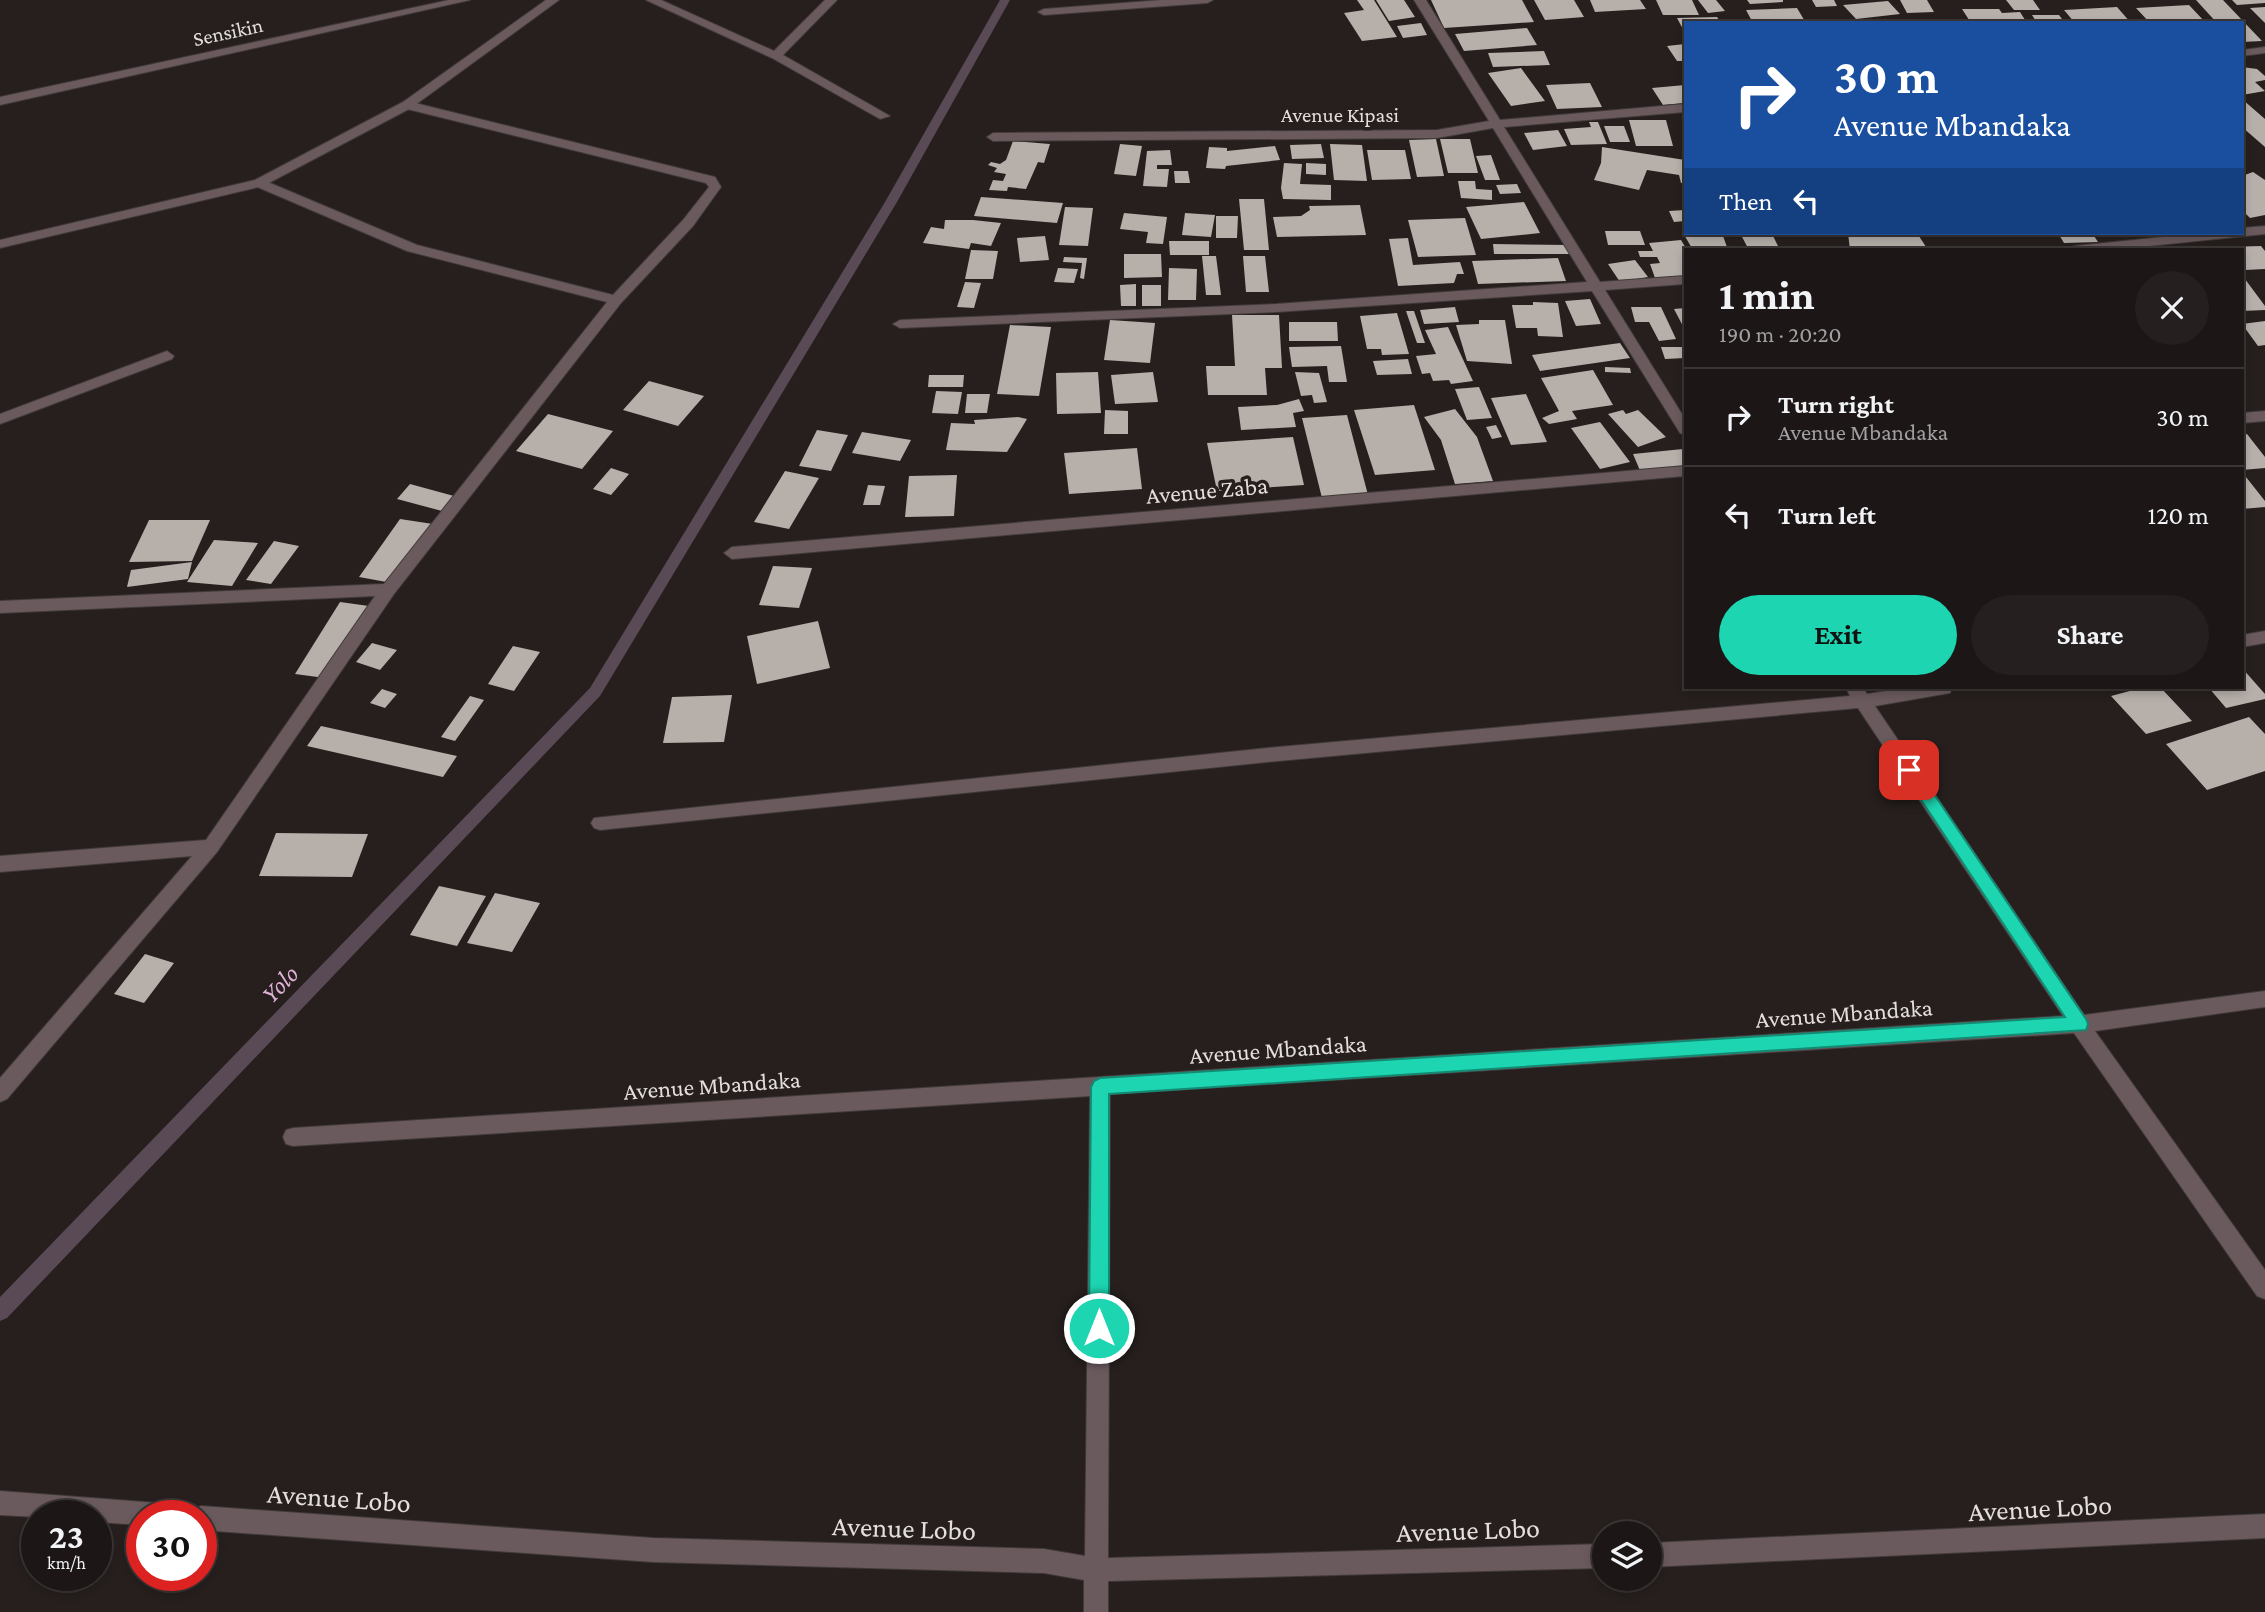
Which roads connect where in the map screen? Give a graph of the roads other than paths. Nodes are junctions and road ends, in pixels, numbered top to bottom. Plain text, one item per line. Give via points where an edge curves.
1 (464, 0) edge
2 (553, 0) edge
3 (652, 0) edge
4 (831, 0) edge
5 (1207, 0) edge
6 (1420, 0) edge
7 (1044, 12) dead end
8 (2265, 50) edge
9 (2244, 53) edge
10 (776, 56) junction
11 (0, 101) edge
12 (407, 105) junction
13 (1684, 108) edge
14 (884, 116) dead end
15 (1495, 124) junction
16 (993, 137) dead end
17 (259, 183) junction
18 (2265, 230) edge
19 (2244, 233) edge
20 (2220, 235) edge
21 (0, 244) edge
22 (2094, 248) edge
23 (1684, 279) edge
24 (1598, 286) junction
25 (616, 300) junction
26 (900, 324) dead end
27 (167, 356) dead end
28 (2265, 416) edge
29 (2244, 418) edge
30 (0, 419) edge
31 (1684, 428) edge
32 (1684, 471) edge
33 (732, 553) dead end
34 (388, 590) junction
35 (0, 607) edge
36 (2265, 637) edge
37 (2244, 641) edge
38 (1930, 689) edge
39 (1858, 694) edge
40 (600, 822) dead end
41 (211, 846) junction
42 (0, 864) edge
43 (2265, 999) edge
44 (2079, 1024) junction
45 (1100, 1087) junction
46 (0, 1093) edge
47 (293, 1137) dead end
48 (2265, 1288) edge
49 (0, 1503) edge
50 (126, 1513) edge
51 (217, 1519) edge
52 (2265, 1526) edge
53 (1662, 1555) edge
54 (1592, 1556) edge
55 (1097, 1570) junction
56 (1096, 1612) edge

1 - 11 street, Sensikin
2 - 12 street
3 - 10 street
4 - 10 street
5 - 7 street
6 - 15 street
8 - 9 street
10 - 14 street
12 - 17 street
12 - 25 street via 711,180 715,187 710,197
13 - 15 street, Avenue Kipasi
15 - 16 street, Avenue Kipasi via 1437,134
15 - 24 street
17 - 21 street
17 - 25 street via 412,248
18 - 19 street
20 - 22 street
23 - 24 street
24 - 26 street via 1276,308
24 - 31 street
25 - 34 street
27 - 30 street
28 - 29 street
32 - 33 street, Avenue Zaba
34 - 35 street
34 - 41 street
36 - 37 street
38 - 39 street
39 - 40 street
39 - 44 street
41 - 42 street
41 - 46 street
43 - 44 street, Avenue Mbandaka
44 - 45 street, Avenue Mbandaka
44 - 48 street
45 - 47 street, Avenue Mbandaka
45 - 55 street
49 - 50 street
51 - 55 street, Avenue Lobo via 653,1550 1044,1561
52 - 53 street, Avenue Lobo
54 - 55 street, Avenue Lobo
55 - 56 street

